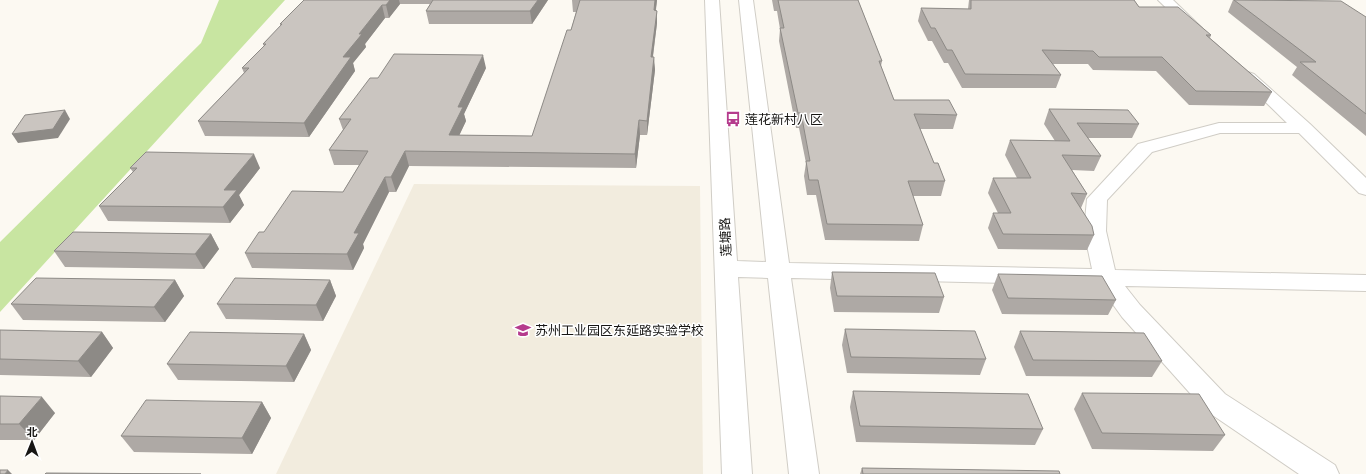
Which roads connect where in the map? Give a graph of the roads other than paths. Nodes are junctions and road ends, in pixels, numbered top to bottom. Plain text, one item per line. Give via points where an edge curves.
1 (712, 0) edge
2 (746, 0) edge
3 (1165, 0) edge
4 (1206, 37) edge
5 (1235, 64) edge
6 (1304, 128) junction
7 (1366, 189) edge
8 (727, 269) junction
9 (778, 270) junction
10 (1105, 276) junction
11 (1366, 283) edge
12 (738, 474) edge
13 (804, 474) edge
14 (1324, 474) edge

1 - 8 street, 莲塘路
2 - 9 street
3 - 4 street
5 - 6 street
6 - 7 street
6 - 10 street via 1219,128 1145,148 1097,199 1096,231
8 - 9 street
8 - 12 street, 莲塘路
9 - 10 street
9 - 13 street
10 - 11 street
10 - 14 street via 1131,311 1215,402

